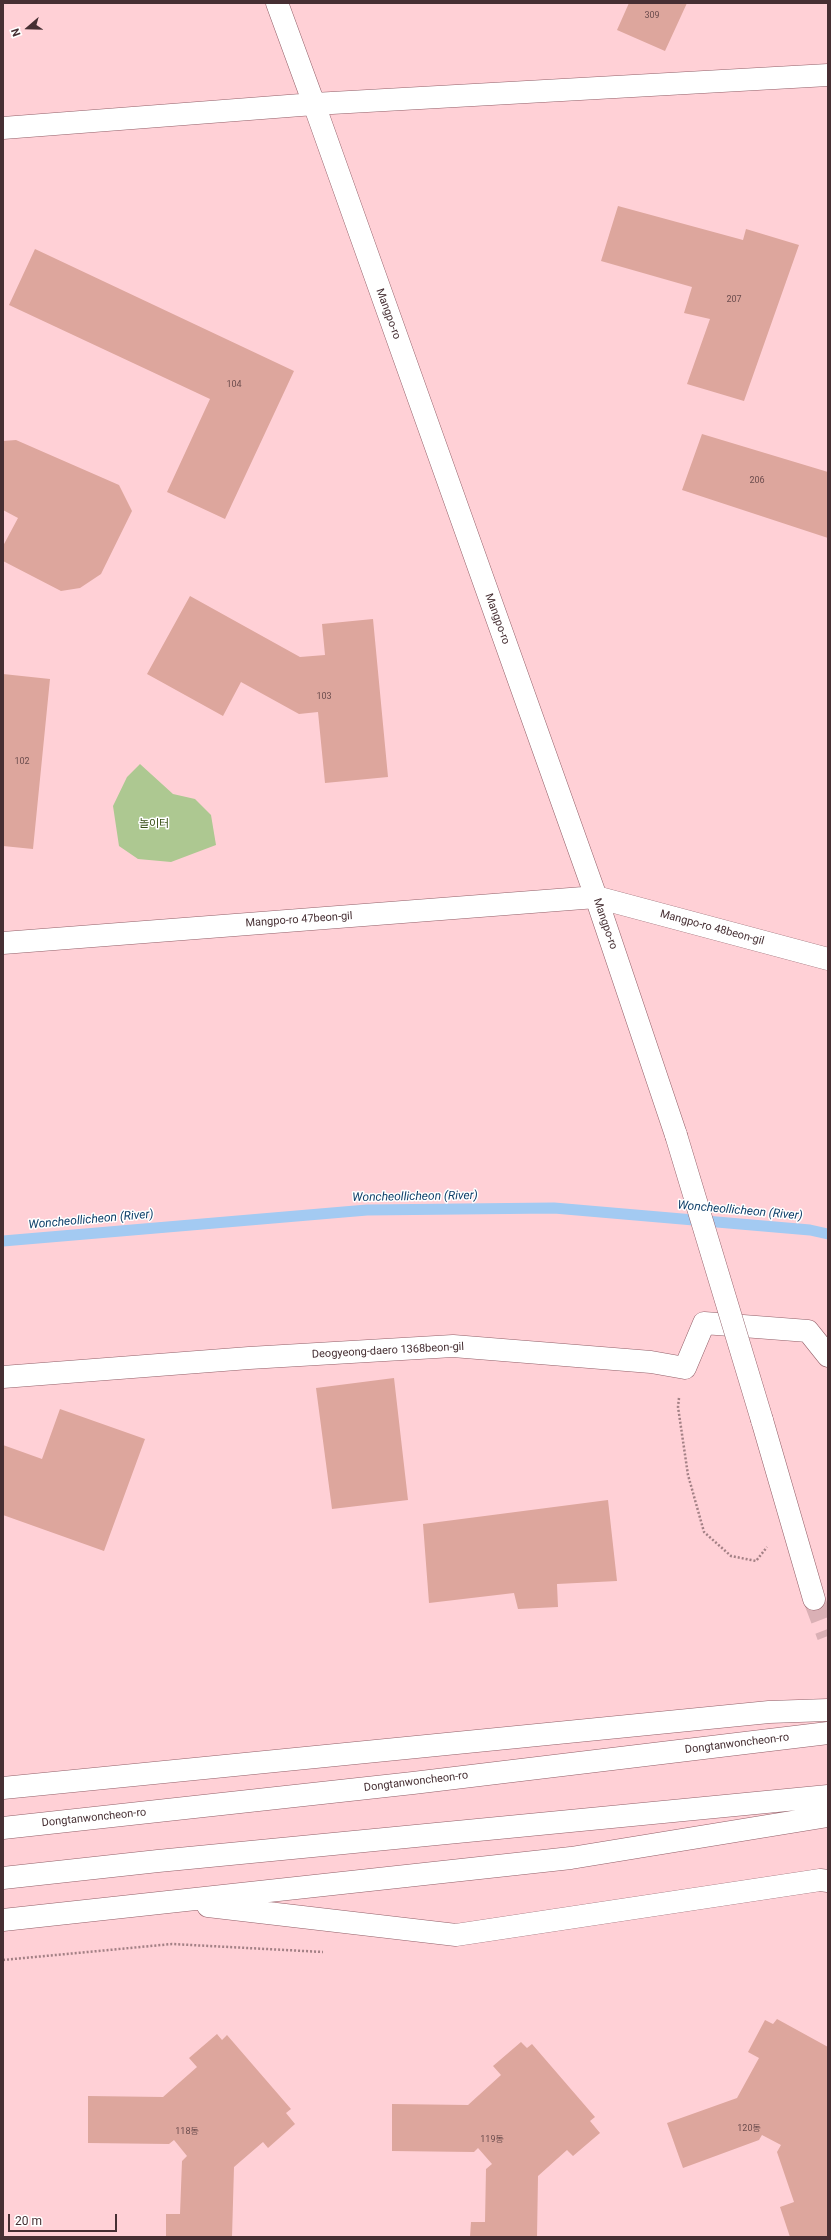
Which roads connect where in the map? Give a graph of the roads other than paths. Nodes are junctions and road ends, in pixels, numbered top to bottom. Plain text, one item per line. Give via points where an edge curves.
1 (277, 3) edge
2 (828, 75) edge
3 (314, 104) junction
4 (3, 128) edge
5 (596, 897) junction
6 (3, 943) edge
7 (828, 959) edge
8 (828, 1356) edge
9 (3, 1377) edge
10 (814, 1599) tunnel mouth
11 (828, 1710) edge
12 (828, 1733) edge
13 (3, 1788) edge
14 (828, 1796) edge
15 (828, 1816) edge
16 (3, 1828) edge
17 (3, 1878) edge
18 (828, 1881) edge
19 (169, 1902) junction
20 (3, 1920) edge

1 - 3 main road, Mangpo-ro
2 - 3 main road
3 - 4 main road
3 - 5 main road, Mangpo-ro
5 - 6 main road, Mangpo-ro 47beon-gil
5 - 7 main road, Mangpo-ro 48beon-gil
5 - 10 main road, Mangpo-ro, bridge via 676,1135
8 - 9 main road, Deogyeong-daero 1368beon-gil via 808,1332 704,1323 685,1368 651,1362 453,1346 249,1358
11 - 13 main road via 769,1712
12 - 16 main road, Dongtanwoncheon-ro via 421,1782
14 - 17 main road
15 - 19 main road via 570,1858
18 - 19 main road via 820,1880 456,1935
19 - 20 main road

